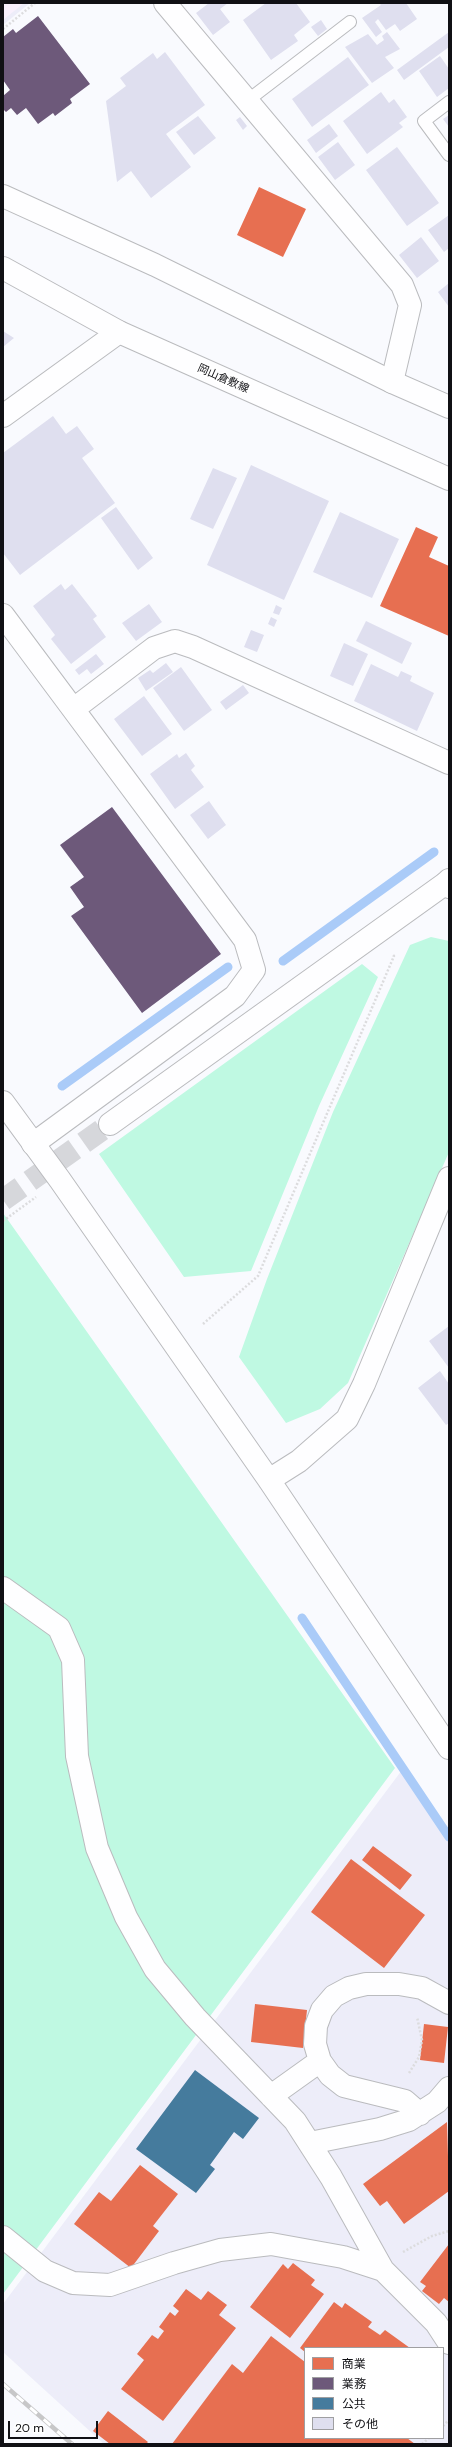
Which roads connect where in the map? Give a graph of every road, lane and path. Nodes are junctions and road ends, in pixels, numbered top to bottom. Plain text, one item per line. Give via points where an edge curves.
1 (35, 3) edge
2 (165, 3) edge
3 (350, 22) dead end
4 (3, 29) edge
5 (247, 101) junction
6 (449, 102) edge
7 (449, 155) edge
8 (3, 196) edge
9 (3, 268) edge
10 (119, 332) junction
11 (392, 382) junction
12 (449, 407) edge
13 (3, 416) edge
14 (449, 479) edge
15 (3, 614) edge
16 (74, 708) junction
17 (449, 763) edge
18 (448, 883) edge
19 (377, 932) junction
20 (3, 1102) edge
21 (110, 1124) tunnel mouth
22 (33, 1144) junction
23 (449, 1178) edge
24 (36, 1197) dead end
25 (3, 1221) edge
26 (203, 1324) dead end
27 (269, 1480) junction
28 (3, 1588) edge
29 (449, 1748) edge
30 (449, 2003) edge
31 (414, 2012) dead end
32 (320, 2061) junction
33 (405, 2076) dead end
34 (449, 2088) edge
35 (271, 2096) junction
36 (420, 2114) junction
37 (310, 2143) junction
38 (449, 2231) edge
39 (3, 2237) edge
40 (383, 2270) junction
41 (449, 2343) edge

1 - 4 path
2 - 5 street
3 - 5 lane
5 - 11 street via 402,285 410,305
6 - 7 lane via 424,121
8 - 11 street via 155,265
9 - 10 street, 岡山倉敷線
10 - 13 street
10 - 14 street, 岡山倉敷線
11 - 12 street
15 - 16 street
16 - 17 street via 154,648 175,641
16 - 22 street via 245,940 254,970 235,996
18 - 19 street
19 - 21 street
19 - 26 path via 394,956 258,1276
20 - 22 street
22 - 27 street
23 - 27 street via 367,1377 347,1419 299,1461
24 - 25 path
27 - 29 street
28 - 35 street via 59,1628 73,1660 77,1756 97,1848 126,1917 155,1969 195,2017
30 - 32 street via 422,1988 399,1984 366,1984 349,1988 334,1996 322,2010 316,2026 315,2044
31 - 33 path via 420,2022 422,2040 419,2057
32 - 35 street
32 - 36 street via 330,2075 344,2086 406,2101
34 - 36 street via 437,2102
35 - 37 street via 295,2121
36 - 37 street via 380,2129
37 - 40 street
38 - 40 path via 432,2236 407,2249
39 - 40 street via 46,2271 73,2283 110,2285 220,2250 271,2244 343,2257
40 - 41 street via 436,2322

